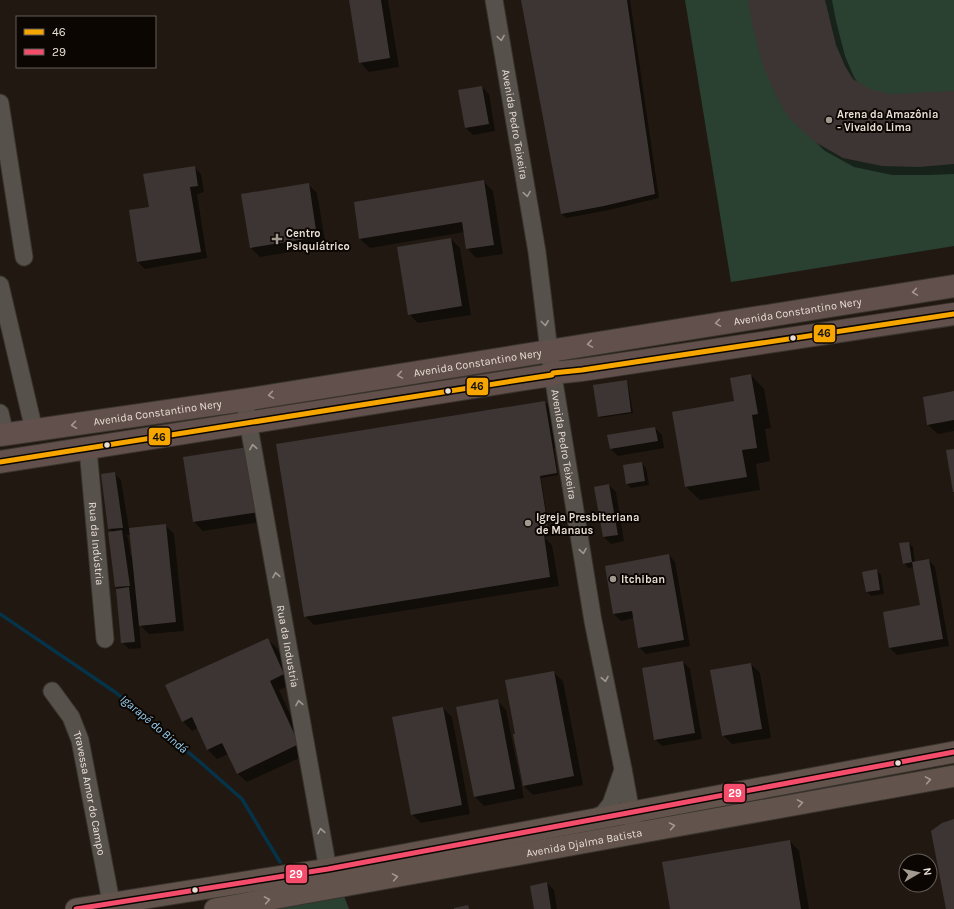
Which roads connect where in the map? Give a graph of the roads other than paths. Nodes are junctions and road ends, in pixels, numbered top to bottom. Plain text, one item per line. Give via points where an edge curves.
1 (494, 0) edge
2 (0, 103) edge
3 (6, 173) edge
4 (24, 257) dead end
5 (0, 285) edge
6 (954, 286) edge
7 (954, 314) edge
8 (549, 351) junction
9 (553, 373) junction
10 (244, 400) junction
11 (0, 413) edge
12 (249, 423) junction
13 (34, 430) junction
14 (2, 434) edge
15 (88, 449) junction
16 (0, 462) edge
17 (105, 639) dead end
18 (52, 690) dead end
19 (954, 752) edge
20 (623, 770) junction
21 (954, 776) edge
22 (590, 821) junction
23 (632, 823) junction
24 (330, 879) junction
25 (111, 902) junction
26 (76, 909) edge
27 (215, 909) edge

1 -> 8 street, Avenida Pedro Teixeira via 537,252
2 - 3 street
3 - 4 street
5 - 13 street
6 -> 8 highway, Avenida Constantino Nery
7 - 9 highway via 615,366
8 - 9 street, Avenida Pedro Teixeira
8 -> 10 highway, Avenida Constantino Nery
9 - 12 highway
9 -> 20 street, Avenida Pedro Teixeira via 594,621
10 - 12 street, Rua da Industria
10 -> 13 highway, Avenida Constantino Nery
11 - 14 street
12 - 15 highway
24 -> 12 street, Rua da Industria
13 - 14 highway, Avenida Constantino Nery
15 - 16 highway
15 - 17 street, Rua da Indústria
18 - 25 street, Travessa Amor do Campo via 71,717 80,740
19 - 23 main road, Avenida Djalma Batista
20 - 22 street via 611,804 604,813
20 - 23 street, Avenida Pedro Teixeira
23 -> 21 main road, Avenida Djalma Batista
22 - 23 main road, Avenida Djalma Batista
22 - 24 main road, Avenida Djalma Batista
24 -> 23 main road, Avenida Djalma Batista
24 - 25 main road, Avenida Djalma Batista
27 -> 24 main road, Avenida Djalma Batista
25 - 26 main road, Avenida Djalma Batista

